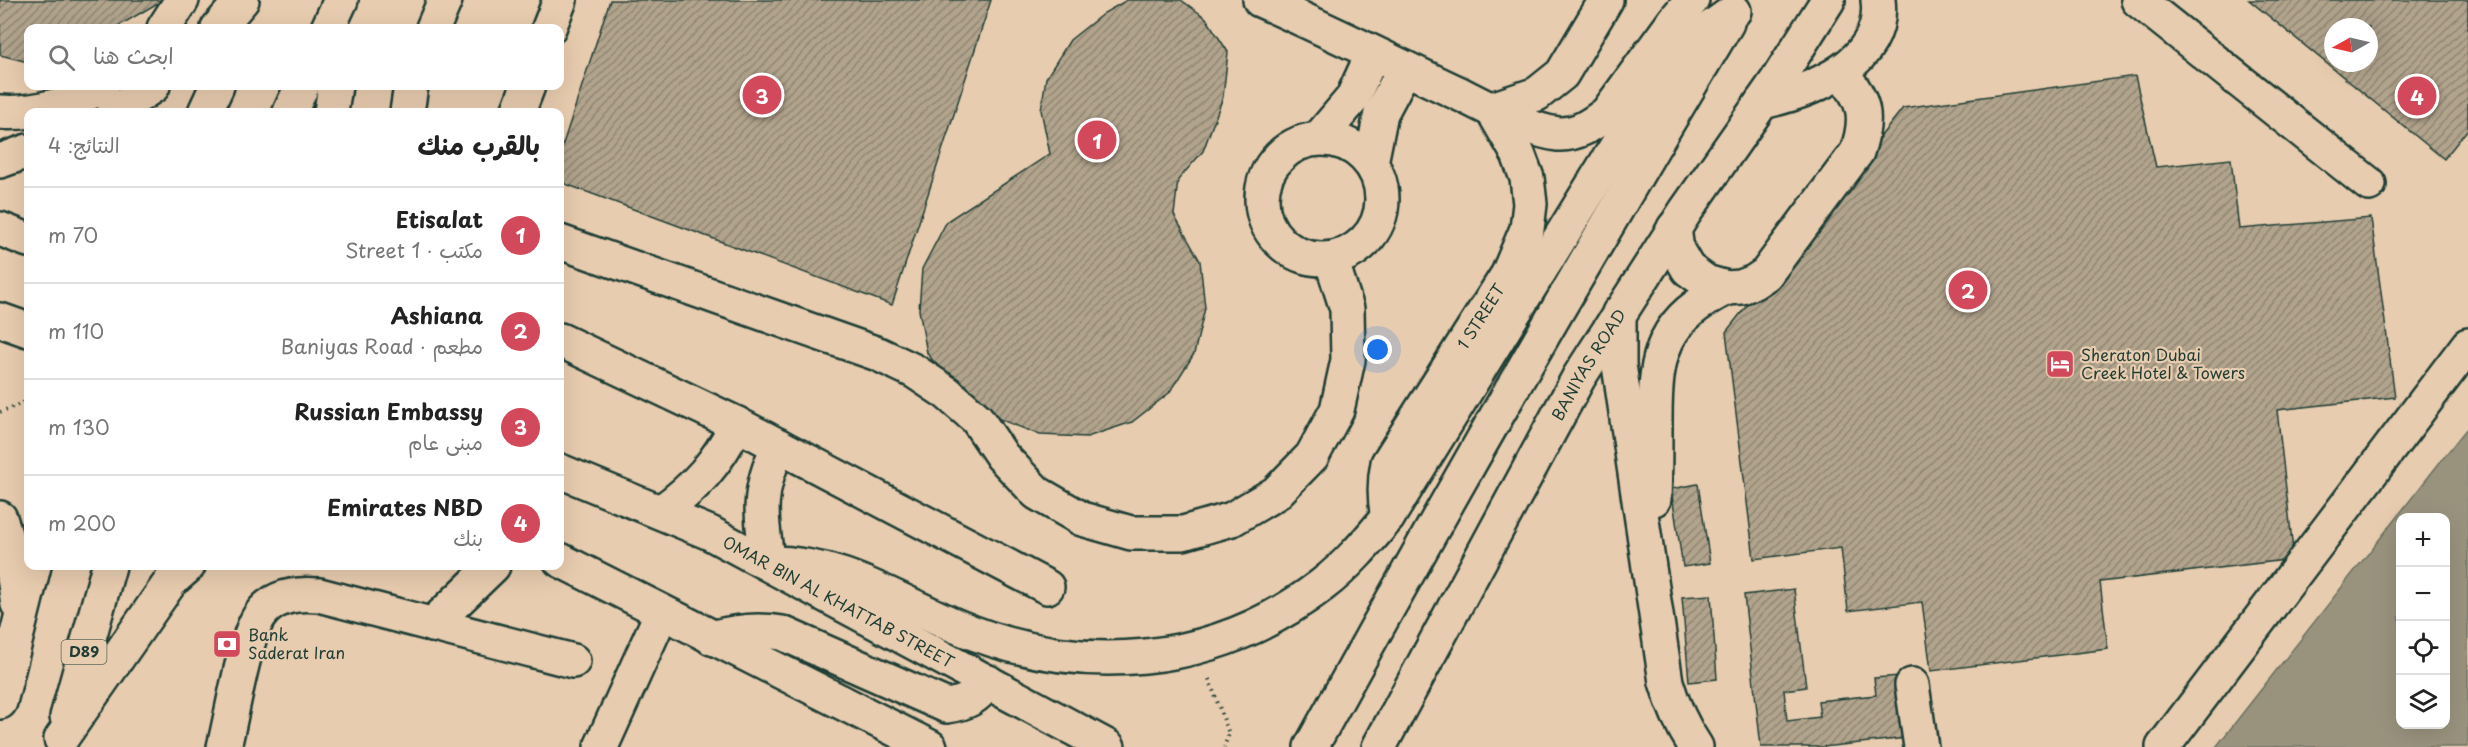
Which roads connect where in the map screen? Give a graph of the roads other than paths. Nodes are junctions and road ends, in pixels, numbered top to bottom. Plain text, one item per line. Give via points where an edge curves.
1 (182, 0) edge
2 (242, 0) edge
3 (255, 0) edge
4 (341, 0) edge
5 (353, 0) edge
6 (445, 0) edge
7 (560, 0) edge
8 (1260, 0) edge
9 (1606, 0) edge
10 (1692, 0) edge
11 (1828, 0) edge
12 (1878, 0) edge
13 (2138, 0) edge
14 (1737, 6) edge
15 (167, 24) edge
16 (221, 24) edge
17 (245, 24) edge
18 (330, 24) edge
19 (348, 24) edge
20 (434, 24) edge
21 (551, 24) edge
22 (1373, 53) junction
23 (1405, 68) junction
24 (1840, 72) junction
25 (96, 90) edge
26 (147, 90) edge
27 (215, 90) edge
28 (300, 90) edge
29 (334, 90) edge
30 (410, 90) edge
31 (526, 90) edge
32 (1762, 102) junction
33 (38, 108) edge
34 (120, 108) edge
35 (207, 108) edge
36 (292, 108) edge
37 (332, 108) edge
38 (408, 108) edge
39 (520, 108) edge
40 (24, 110) edge
41 (1492, 110) junction
42 (0, 112) edge
43 (1319, 138) junction
44 (24, 153) edge
45 (0, 161) edge
46 (1371, 163) junction
47 (2369, 184) dead end
48 (1674, 228) junction
49 (0, 229) edge
50 (24, 238) edge
51 (564, 243) edge
52 (1331, 259) junction
53 (1727, 288) junction
54 (1619, 313) junction
55 (0, 320) edge
56 (24, 329) edge
57 (564, 342) edge
58 (2468, 345) edge
59 (737, 424) junction
60 (779, 446) junction
61 (564, 461) edge
62 (564, 473) edge
63 (596, 487) junction
64 (661, 512) junction
65 (1388, 517) junction
66 (0, 518) edge
67 (564, 562) edge
68 (768, 563) junction
69 (33, 570) edge
70 (108, 570) edge
71 (183, 570) edge
72 (489, 570) edge
73 (1047, 587) dead end
74 (1654, 603) junction
75 (662, 612) junction
76 (20, 618) junction
77 (432, 625) junction
78 (712, 638) junction
79 (573, 661) dead end
80 (988, 681) junction
81 (1912, 685) dead end
82 (0, 702) edge
83 (905, 737) edge
84 (1684, 740) edge
85 (60, 743) edge
86 (224, 747) edge
87 (601, 747) edge
88 (930, 747) edge
89 (1108, 747) edge
90 (1311, 747) edge
91 (1378, 747) edge
92 (1921, 747) edge
93 (2163, 747) edge

1 - 15 main road
2 - 16 main road
3 - 17 main road
4 - 18 main road
5 - 19 main road
6 - 20 main road
7 - 21 main road
8 - 22 main road
9 - 41 main road via 1562,74 1537,93
10 - 41 main road via 1607,113 1593,124 1559,134
11 - 32 main road, BANIYAS ROAD
12 - 24 main road via 1880,15 1874,39
13 - 47 main road
14 - 65 main road via 1690,43 1655,84
14 - 90 main road via 1494,419
22 - 23 main road
22 - 43 main road via 1352,99
23 - 41 main road
23 - 46 main road via 1381,113
24 - 32 main road via 1802,91
24 - 53 main road via 1853,86 1863,107 1864,130 1857,152 1766,274 1741,287
25 - 33 main road
26 - 34 main road
27 - 35 main road
28 - 36 main road
29 - 37 main road
30 - 38 main road
31 - 39 main road
32 - 48 main road, BANIYAS ROAD
40 - 42 main road
41 - 65 main road, 1 STREET via 1527,178 1527,229 1508,274 1388,463 1384,481
43 - 46 main road via 1339,140 1357,149
43 - 52 main road via 1300,142 1271,167 1263,185 1262,204 1267,224 1293,252
44 - 45 main road
46 - 52 main road via 1380,181 1383,202 1378,222 1366,240
48 - 53 main road via 1677,250 1688,269 1706,282
48 - 54 main road, BANIYAS ROAD
49 - 50 main road
51 - 52 main road via 878,354 914,371 977,419 1002,456 1037,493 1082,519 1131,533 1183,533 1232,519 1276,493 1312,456 1337,410 1348,360 1347,309
53 - 74 main road via 1704,299 1683,317 1668,338 1658,363
54 - 74 main road via 1619,365
54 - 91 main road, BANIYAS ROAD via 1580,377
55 - 56 main road
57 - 59 main road
58 - 93 main road
59 - 60 main road
59 - 64 main road via 718,459 696,484
60 - 68 main road via 763,488 761,512
60 - 73 main road
61 - 63 main road
62 - 63 main road, OMAR BIN AL KHATTAB STREET
63 - 64 main road, OMAR BIN AL KHATTAB STREET
64 - 68 main road, OMAR BIN AL KHATTAB STREET
65 - 68 main road via 1357,553 1293,605 1241,633 1197,648 1148,657 1050,655 1002,644 832,570
66 - 76 main road via 10,551
67 - 75 main road
68 - 80 main road, OMAR BIN AL KHATTAB STREET
69 - 76 main road
70 - 85 main road, D89
71 - 85 main road via 171,581
72 - 77 main road
74 - 84 main road via 1666,682
75 - 78 main road
75 - 87 main road
76 - 82 main road
77 - 79 main road
77 - 86 main road via 319,595 298,593 278,599 262,613 252,632
78 - 80 main road via 759,630 782,633 947,706 964,704 978,695
78 - 83 main road
80 - 89 main road, OMAR BIN AL KHATTAB STREET
81 - 92 main road
83 - 88 main road

